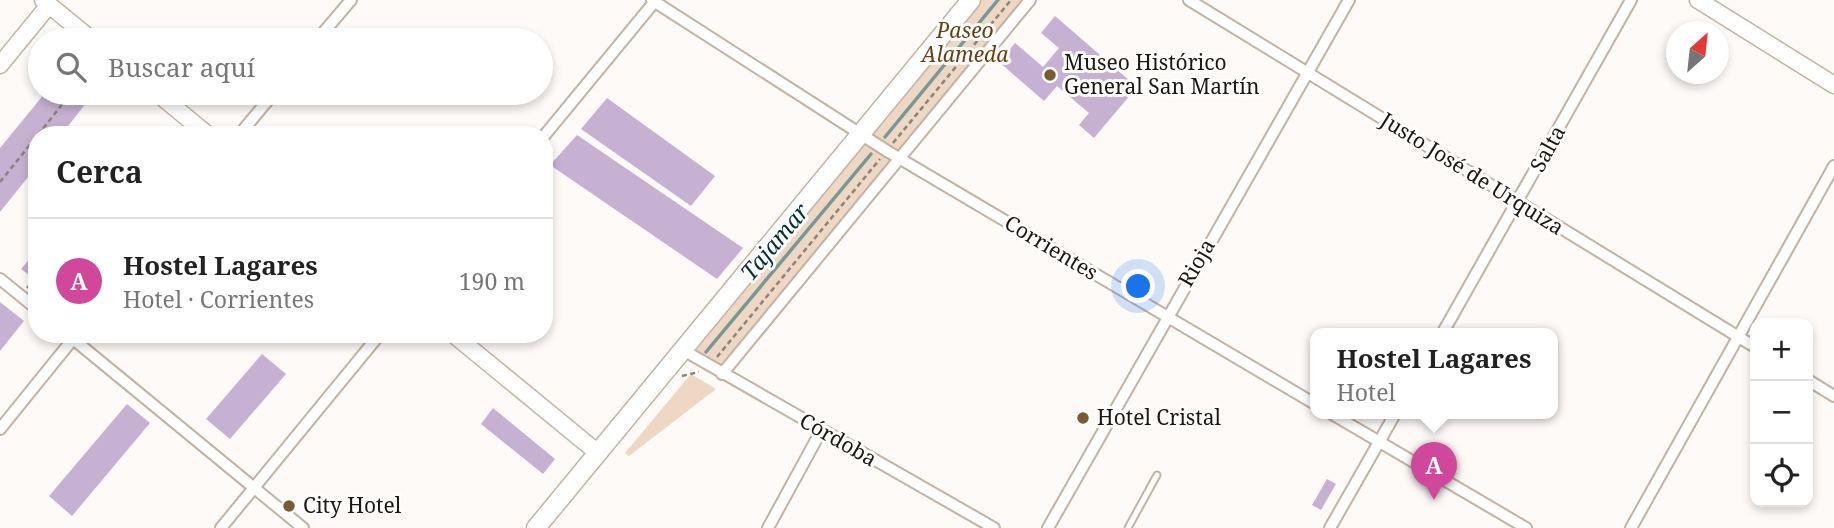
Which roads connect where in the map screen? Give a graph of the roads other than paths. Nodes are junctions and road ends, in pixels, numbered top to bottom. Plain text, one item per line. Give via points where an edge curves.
1 (351, 0) edge
2 (971, 0) edge
3 (1030, 0) edge
4 (1189, 0) edge
5 (1349, 0) edge
6 (1631, 0) edge
7 (1698, 0) edge
8 (654, 1) edge
9 (48, 2) edge
10 (28, 28) edge
11 (28, 28) edge
12 (78, 28) edge
13 (327, 28) edge
14 (0, 65) edge
15 (1307, 72) junction
16 (1834, 85) edge
17 (172, 105) edge
18 (264, 105) edge
19 (197, 126) edge
20 (246, 126) edge
21 (552, 126) edge
22 (860, 135) junction
23 (899, 158) junction
24 (1834, 166) edge
25 (1518, 202) junction
26 (0, 279) edge
27 (28, 302) edge
28 (1166, 316) junction
29 (1445, 328) edge
30 (1737, 336) junction
31 (68, 343) edge
32 (81, 343) edge
33 (373, 343) edge
34 (464, 343) edge
35 (1750, 344) edge
36 (683, 350) junction
37 (722, 374) junction
38 (1810, 381) edge
39 (1834, 396) edge
40 (1310, 401) edge
41 (1340, 419) edge
42 (1392, 419) edge
43 (0, 429) edge
44 (821, 431) junction
45 (1379, 442) junction
46 (598, 453) junction
47 (1157, 475) dead end
48 (254, 488) junction
49 (221, 528) edge
50 (303, 528) edge
51 (536, 528) edge
52 (768, 528) edge
53 (993, 528) edge
54 (1048, 528) edge
55 (1128, 528) edge
56 (1330, 528) edge
57 (1526, 528) edge
58 (1631, 528) edge

1 - 13 street
2 - 22 main road
3 - 23 street
4 - 15 street, Justo José de Urquiza
5 - 15 street, Rioja
6 - 25 street, Salta
7 - 16 main road
8 - 21 street
8 - 22 street, Corrientes
9 - 10 main road
9 - 12 main road
11 - 14 main road
15 - 25 street, Justo José de Urquiza
15 - 28 street, Rioja
17 - 19 main road
18 - 20 street
22 - 23 street, Corrientes
22 - 36 main road
23 - 28 street, Corrientes
23 - 37 street
24 - 30 street
25 - 29 street, Salta
25 - 30 street, Justo José de Urquiza
26 - 27 street
28 - 40 street, Corrientes
28 - 54 street, Rioja
30 - 35 street, Justo José de Urquiza
30 - 58 street
31 - 43 street
32 - 48 street
33 - 48 street
34 - 46 main road
36 - 37 street, Córdoba
36 - 46 main road
37 - 44 street, Córdoba
38 - 39 street
41 - 45 street
42 - 45 street
44 - 52 street
44 - 53 street, Córdoba
45 - 56 street
45 - 57 street
46 - 51 main road
47 - 55 lane
48 - 49 street
48 - 50 street

